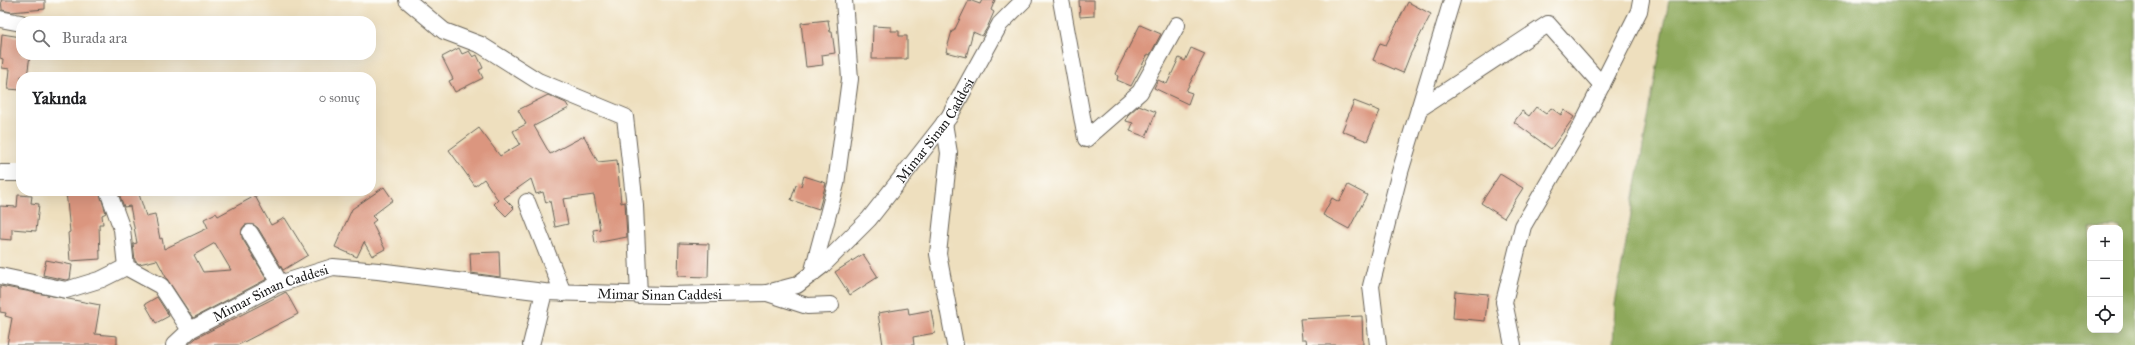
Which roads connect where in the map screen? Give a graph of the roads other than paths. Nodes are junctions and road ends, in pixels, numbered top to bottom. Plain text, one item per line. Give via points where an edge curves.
1 (407, 0) edge
2 (844, 0) edge
3 (1024, 0) edge
4 (1061, 0) edge
5 (1452, 0) edge
6 (1641, 0) edge
7 (0, 19) edge
8 (16, 22) edge
9 (1177, 25) dead end
10 (1602, 85) junction
11 (1419, 109) junction
12 (944, 123) junction
13 (0, 173) edge
14 (16, 173) edge
15 (110, 196) edge
16 (527, 202) dead end
17 (250, 233) dead end
18 (126, 267) junction
19 (812, 274) junction
20 (0, 276) edge
21 (280, 283) junction
22 (544, 292) junction
23 (563, 293) junction
24 (767, 293) junction
25 (639, 295) junction
26 (831, 305) dead end
27 (190, 330) junction
28 (174, 345) edge
29 (531, 345) edge
30 (955, 345) edge
31 (1378, 345) edge
32 (1512, 345) edge

1 - 25 street via 444,31 482,45 538,81 624,117 635,206
2 - 19 street via 850,79 836,184
3 - 12 street, Mimar Sinan Caddesi via 1000,24
4 - 9 street via 1086,139 1140,92
5 - 11 street
6 - 10 street via 1639,11
7 - 8 street
10 - 11 street via 1548,24
10 - 32 street via 1523,226 1504,302
11 - 31 street via 1371,286
12 - 19 street, Mimar Sinan Caddesi via 869,219
12 - 30 street via 950,153 938,254
13 - 14 street
15 - 18 street via 122,229
16 - 23 street
17 - 21 street
18 - 20 street via 102,279 66,290
18 - 27 street via 161,286
19 - 24 street, Mimar Sinan Caddesi via 797,285
21 - 22 street, Mimar Sinan Caddesi via 333,267
21 - 27 street, Mimar Sinan Caddesi
22 - 23 street, Mimar Sinan Caddesi
22 - 29 street
23 - 25 street, Mimar Sinan Caddesi
24 - 25 street, Mimar Sinan Caddesi
24 - 26 street via 808,306
27 - 28 street, Mimar Sinan Caddesi

